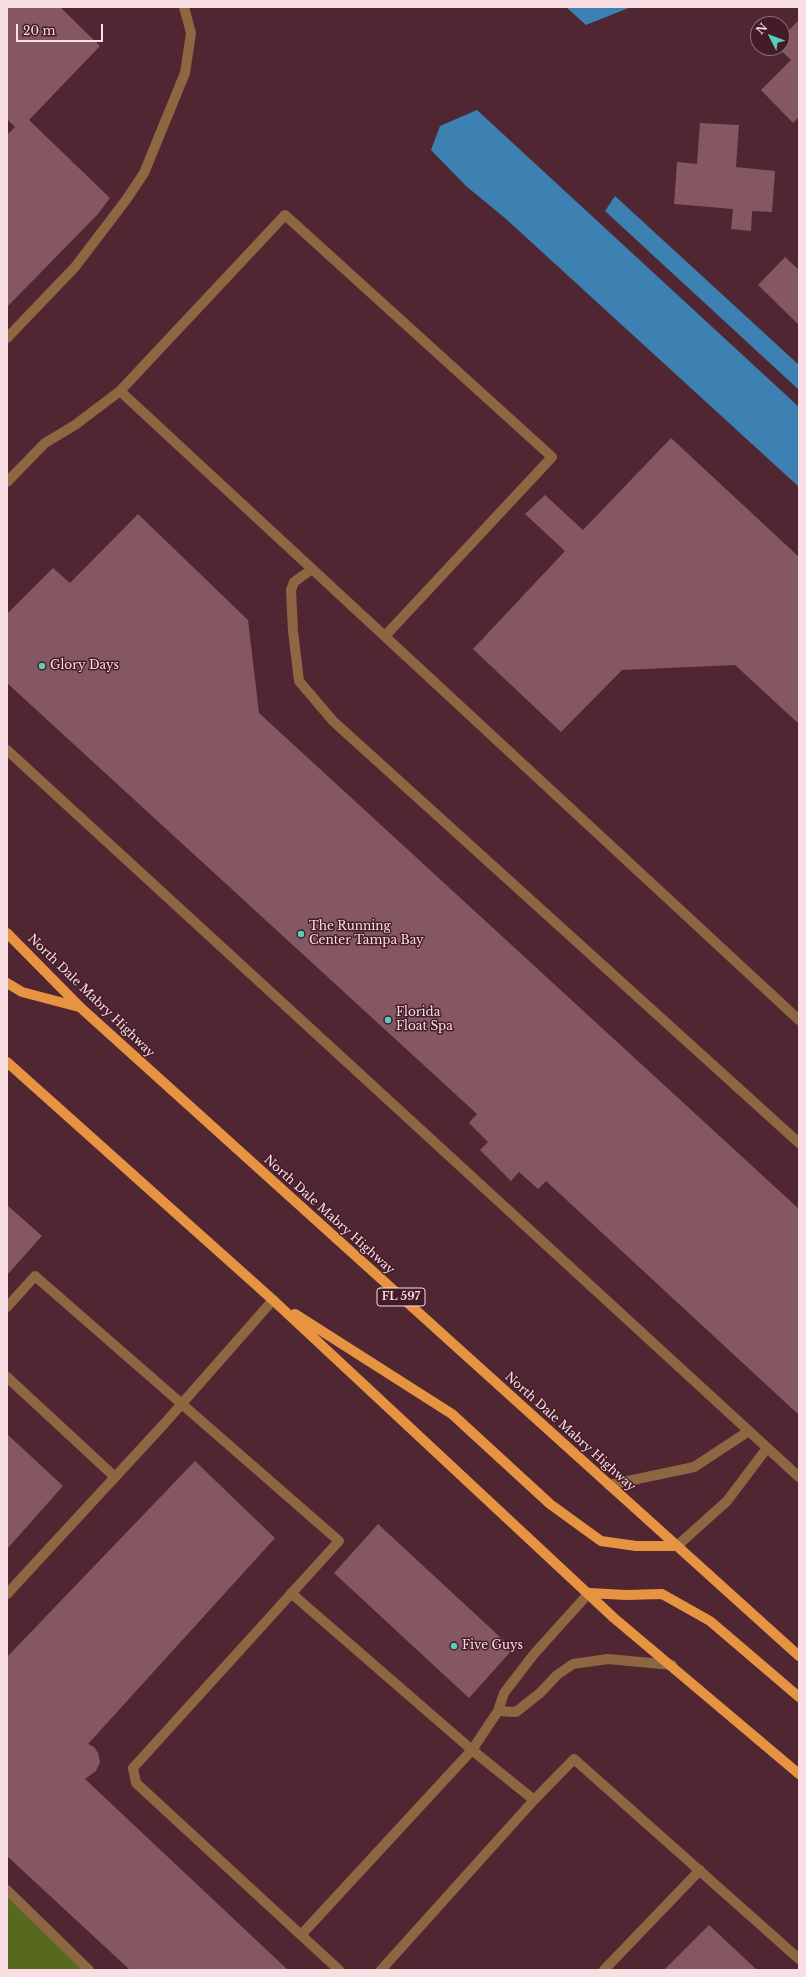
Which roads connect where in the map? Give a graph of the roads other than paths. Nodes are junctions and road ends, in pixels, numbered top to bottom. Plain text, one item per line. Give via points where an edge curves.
1 (184, 7) edge
2 (7, 338) edge
3 (120, 391) junction
4 (7, 482) edge
5 (312, 569) junction
6 (384, 636) junction
7 (7, 750) edge
8 (7, 933) edge
9 (7, 983) edge
10 (81, 1008) junction
11 (799, 1020) edge
12 (7, 1062) edge
13 (799, 1144) edge
14 (273, 1300) junction
15 (7, 1307) edge
16 (7, 1377) edge
17 (182, 1403) junction
18 (749, 1431) junction
19 (767, 1448) junction
20 (115, 1477) junction
21 (799, 1477) edge
22 (609, 1485) junction
23 (677, 1546) junction
24 (291, 1593) junction
25 (589, 1593) junction
26 (7, 1594) edge
27 (799, 1656) edge
28 (672, 1665) junction
29 (799, 1697) edge
30 (498, 1711) junction
31 (472, 1750) junction
32 (799, 1774) edge
33 (534, 1800) junction
34 (700, 1870) junction
35 (7, 1890) edge
36 (301, 1935) junction
37 (799, 1959) edge
38 (89, 1970) edge
39 (340, 1970) edge
40 (381, 1970) edge
41 (604, 1970) edge

1 - 2 lane via 190,34 185,73 144,172 75,267
3 - 4 lane via 75,425 45,442
3 - 5 lane
3 - 6 lane via 285,215 552,457
5 - 6 lane
5 - 13 lane via 294,582 291,590 299,681 333,721
6 - 11 lane
7 - 18 lane
8 - 10 main road, North Dale Mabry Highway / FL 597
9 - 10 main road via 22,992
10 - 22 main road, North Dale Mabry Highway / FL 597
12 - 14 main road
14 - 17 lane
14 - 23 main road via 452,1414 550,1504 601,1541 636,1546
14 - 25 main road
15 - 17 lane via 35,1276
16 - 20 lane
17 - 20 lane
17 - 24 lane via 339,1541
18 - 19 lane
18 - 22 lane via 694,1467
19 - 21 lane
19 - 23 lane via 727,1501
20 - 26 lane
22 - 23 main road, North Dale Mabry Highway / FL 597
23 - 27 main road, North Dale Mabry Highway / FL 597
24 - 31 lane
24 - 36 lane via 132,1768 136,1783
25 - 28 main road via 614,1618
25 - 29 main road via 662,1594 710,1621
25 - 30 lane via 534,1654 504,1693
28 - 30 lane via 608,1659 573,1664 516,1712
28 - 32 main road
30 - 31 lane
31 - 33 lane
31 - 36 lane
33 - 34 lane via 574,1758
33 - 40 lane
34 - 37 lane
34 - 41 lane
35 - 38 lane
36 - 39 lane

